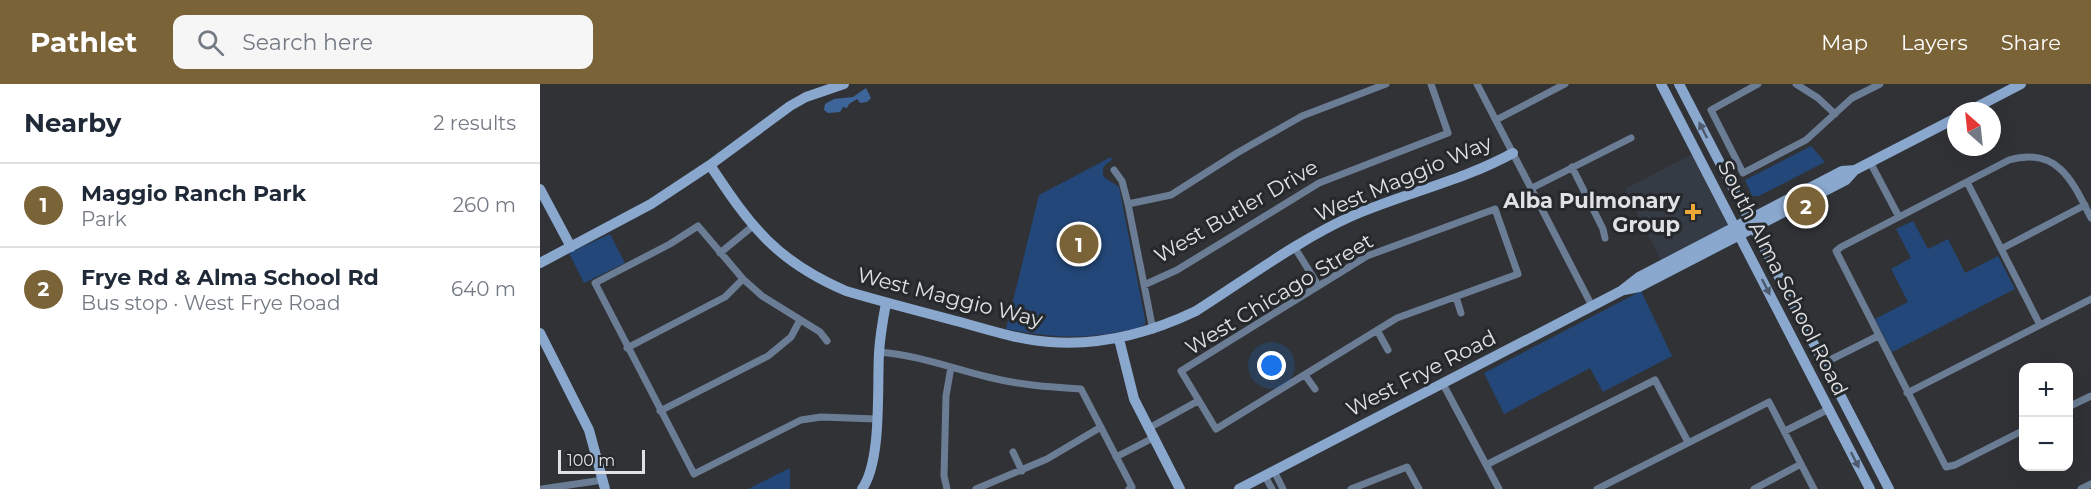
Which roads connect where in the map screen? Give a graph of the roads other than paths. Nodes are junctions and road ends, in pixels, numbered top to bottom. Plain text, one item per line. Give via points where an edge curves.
1 (844, 84) edge
2 (1386, 84) edge
3 (1431, 84) edge
4 (1477, 84) edge
5 (1565, 84) edge
6 (1661, 84) edge
7 (1679, 84) edge
8 (1758, 84) edge
9 (1796, 84) edge
10 (1880, 84) edge
11 (2021, 84) edge
12 (1986, 102) edge
13 (1835, 114) junction
14 (1496, 120) junction
15 (1947, 123) edge
16 (1631, 138) dead end
17 (1513, 153) junction
18 (1870, 162) junction
19 (710, 165) junction
20 (1572, 168) junction
21 (1114, 170) dead end
22 (1967, 182) junction
23 (1532, 188) junction
24 (540, 189) edge
25 (1128, 204) junction
26 (2085, 206) junction
27 (1899, 217) junction
28 (2091, 218) edge
29 (1751, 223) junction
30 (753, 226) junction
31 (1737, 231) junction
32 (1605, 238) dead end
33 (571, 247) junction
34 (1295, 248) junction
35 (2001, 249) junction
36 (720, 253) junction
37 (540, 263) edge
38 (743, 279) junction
39 (1144, 285) junction
40 (1318, 285) junction
41 (1456, 297) junction
42 (2091, 299) edge
43 (886, 303) junction
44 (1592, 306) junction
45 (1461, 313) dead end
46 (800, 320) junction
47 (2040, 325) junction
48 (1153, 330) junction
49 (1377, 330) junction
50 (540, 333) edge
51 (1878, 336) junction
52 (1119, 339) junction
53 (827, 341) dead end
54 (627, 348) junction
55 (1388, 350) dead end
56 (879, 352) junction
57 (1824, 363) junction
58 (951, 367) junction
59 (1305, 375) junction
60 (1443, 384) junction
61 (1315, 389) dead end
62 (1907, 393) junction
63 (2091, 396) edge
64 (1198, 401) junction
65 (2073, 405) edge
66 (1829, 409) junction
67 (660, 411) junction
68 (876, 419) junction
69 (1101, 428) junction
70 (1785, 431) junction
71 (1151, 433) junction
72 (2019, 433) edge
73 (1688, 442) junction
74 (1013, 452) dead end
75 (1116, 457) junction
76 (1801, 464) junction
77 (1486, 465) junction
78 (1022, 471) junction
79 (1269, 473) junction
80 (1611, 481) junction
81 (2091, 484) edge
82 (604, 485) edge
83 (1130, 488) edge
84 (542, 489) edge
85 (862, 489) edge
86 (947, 489) edge
87 (976, 489) edge
88 (1180, 489) edge
89 (1239, 489) edge
90 (1272, 489) edge
91 (1283, 489) edge
92 (1350, 489) edge
93 (1419, 489) edge
94 (1499, 489) edge
95 (1597, 489) edge
96 (1616, 489) edge
97 (1754, 489) edge
98 (1814, 489) edge
99 (1870, 489) edge
100 (1889, 489) edge
101 (2081, 489) edge

1 - 19 street via 790,106
2 - 25 street via 1302,116 1171,195
3 - 39 street, West Butler Drive via 1448,133 1319,183 1177,270
4 - 14 street
5 - 14 street
6 - 31 street, South Alma School Road
29 -> 7 street, South Alma School Road
8 - 13 street via 1711,110 1743,173 1806,140
9 - 13 street
10 - 13 street via 1852,98
11 - 12 street
14 - 17 street
15 - 18 street, West Frye Road
16 - 20 street
17 - 23 street
17 - 34 street, West Maggio Way via 1354,215
18 - 27 street
18 - 29 street, West Frye Road via 1846,180
19 - 30 street, West Maggio Way
19 - 33 street via 651,204
20 - 23 street
20 - 32 street
21 - 25 street via 1122,181
22 - 26 street via 2009,160 2047,160 2067,176
22 - 27 street
22 - 35 street
23 - 44 street
24 - 33 street
25 - 39 street
26 - 28 street
26 - 35 street
27 - 51 street via 1836,251
29 - 31 street, West Frye Road
29 - 57 street, South Alma School Road
30 - 36 street
30 - 43 street, West Maggio Way via 786,259 811,275
31 - 44 street, West Frye Road via 1639,277
31 -> 66 street, South Alma School Road
33 - 37 street
34 - 40 street
34 - 48 street, West Maggio Way via 1196,311
35 - 47 street
36 - 38 street
36 - 54 street via 698,226 595,283
38 - 46 street
38 - 54 street via 725,297
39 - 48 street
40 - 41 street, West Chicago Street via 1366,256 1495,209 1518,274
40 - 64 street, West Chicago Street via 1180,371
41 - 45 street
41 - 49 street via 1397,318
42 - 47 street
43 - 52 street, West Maggio Way via 1049,342
43 - 56 street
44 - 60 street, West Frye Road
46 - 53 street
46 - 67 street via 791,337 768,356
47 - 62 street
48 - 52 street, West Maggio Way
49 - 55 street
49 - 59 street
50 - 82 street via 589,430
51 - 57 street
51 - 62 street
52 - 71 street via 1134,399
54 - 67 street
56 - 58 street via 909,355
56 - 68 street
57 - 100 street, South Alma School Road
58 - 69 street via 1032,386 1081,389
58 - 86 street via 946,408
59 - 61 street
59 - 64 street via 1216,429
60 - 77 street
60 - 79 street, West Frye Road
62 - 72 street via 1946,467
63 - 65 street
64 - 71 street
66 - 70 street
66 -> 99 street, South Alma School Road
67 - 68 street via 694,474 801,420
68 - 85 street via 875,455
69 - 75 street
69 - 78 street
70 - 73 street via 1768,402
70 - 76 street
71 - 75 street
71 - 88 street
73 - 77 street via 1655,380
73 - 80 street
74 - 78 street
75 - 83 street
76 - 97 street
76 - 98 street
77 - 94 street
78 - 87 street
79 - 89 street, West Frye Road
79 - 90 street
79 - 91 street
80 - 95 street
80 - 96 street
81 - 101 street
82 - 84 street
92 - 93 street via 1407,467

